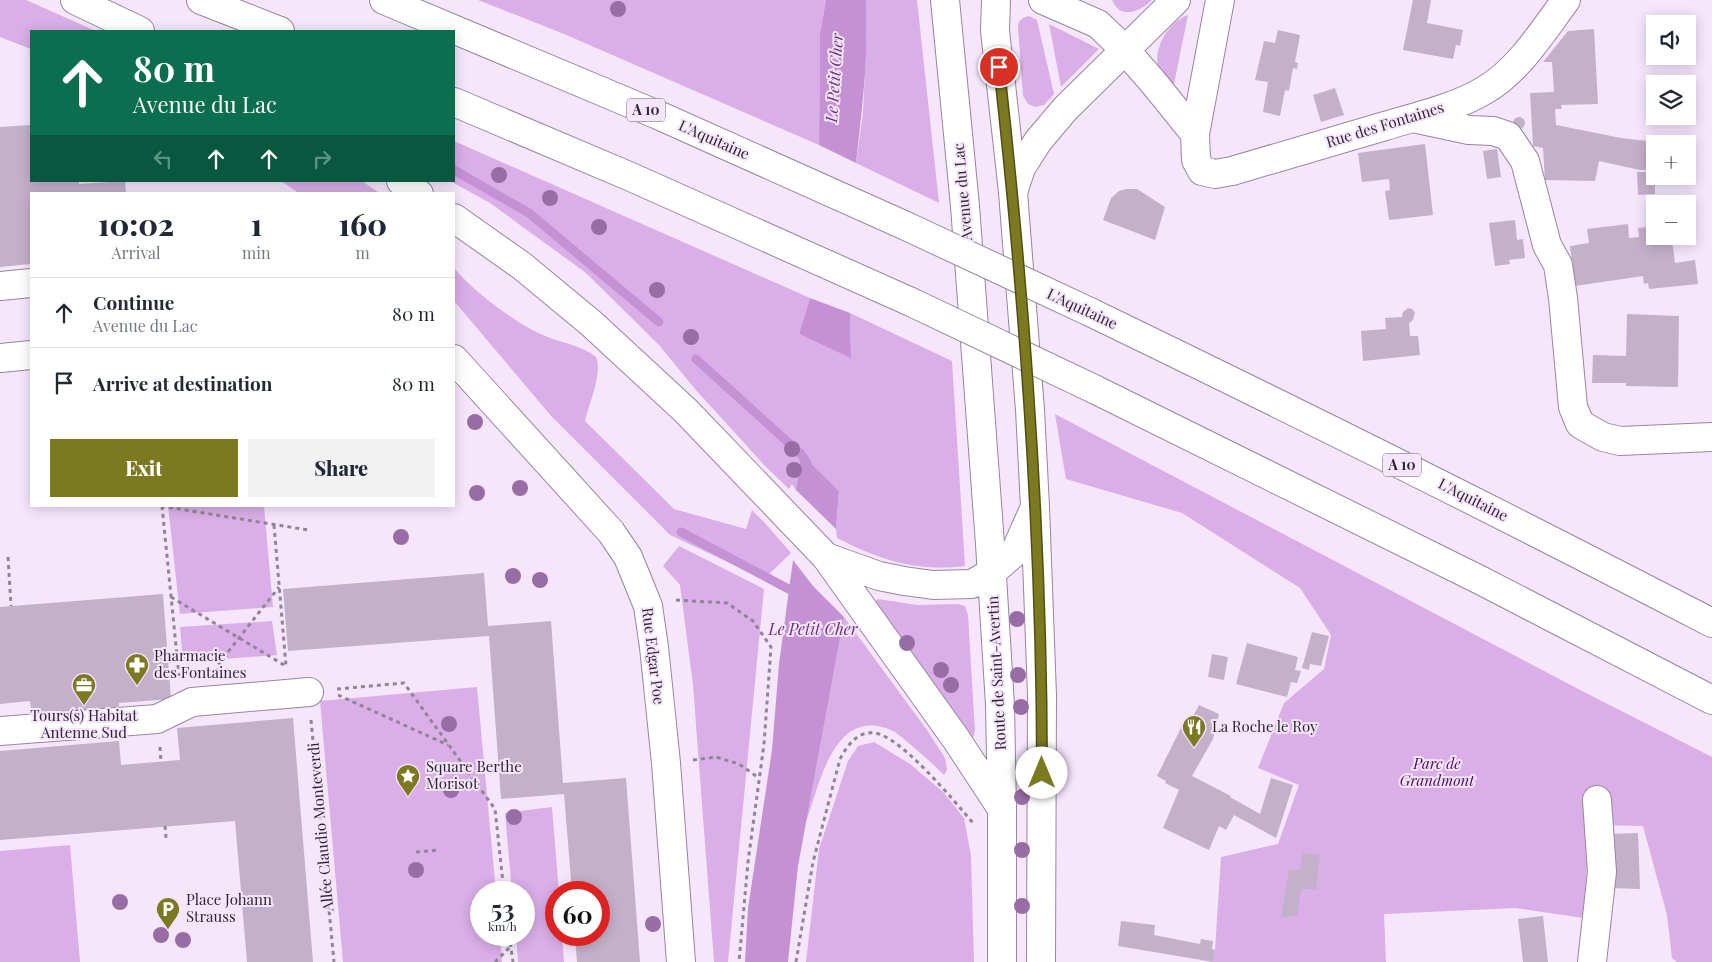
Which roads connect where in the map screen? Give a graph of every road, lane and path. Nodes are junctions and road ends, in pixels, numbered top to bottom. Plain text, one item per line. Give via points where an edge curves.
1 (74, 0) edge
2 (201, 0) edge
3 (384, 0) edge
4 (945, 0) edge
5 (996, 0) edge
6 (1043, 0) edge
7 (1176, 0) edge
8 (1220, 0) edge
9 (1566, 0) edge
10 (1097, 12) edge
11 (138, 30) edge
12 (277, 30) edge
13 (1125, 50) junction
14 (455, 102) edge
15 (1413, 118) junction
16 (1195, 134) junction
17 (402, 182) edge
18 (416, 192) edge
19 (1013, 192) junction
20 (455, 219) edge
21 (30, 283) edge
22 (0, 286) edge
23 (30, 355) edge
24 (0, 358) edge
25 (455, 360) edge
26 (978, 385) joint
27 (1712, 437) edge
28 (161, 507) edge
29 (167, 507) edge
30 (1035, 507) junction
31 (274, 525) junction
32 (308, 530) dead end
33 (826, 556) junction
34 (8, 557) dead end
35 (992, 574) junction
36 (279, 587) junction
37 (645, 598) junction
38 (11, 606) dead end
39 (1712, 623) edge
40 (297, 693) junction
41 (219, 700) junction
42 (1712, 700) edge
43 (182, 707) junction
44 (0, 731) edge
45 (666, 763) junction
46 (759, 778) junction
47 (1597, 800) dead end
48 (1002, 809) junction
49 (165, 826) dead end
50 (166, 838) dead end
51 (1002, 848) junction
52 (440, 850) dead end
53 (416, 852) dead end
54 (503, 881) edge
55 (510, 946) joint
56 (334, 962) edge
57 (494, 962) edge
58 (513, 962) edge
59 (680, 962) edge
60 (739, 962) edge
61 (796, 962) edge
62 (1002, 962) edge
63 (1041, 962) edge
64 (1592, 962) edge

1 - 11 main road
2 - 12 main road
3 - 39 main road, L'Aquitaine / A 10, bridge via 658,115 1090,312 1352,439
4 - 26 main road, Avenue du Lac
5 - 19 main road via 995,31
6 - 10 main road
7 - 13 main road
8 - 16 main road, Rue des Fontaines
9 - 15 main road, Rue des Fontaines via 1511,70 1486,90
10 - 13 main road
13 - 16 main road
13 - 19 main road via 1066,108 1038,141 1021,168
14 - 42 main road, bridge via 632,177 911,302 1480,580
15 - 16 main road, Rue des Fontaines via 1215,174 1202,170 1196,160
15 - 27 main road via 1508,136 1524,161 1548,245 1558,265 1572,407 1580,424 1603,437 1620,441
17 - 18 main road
19 - 30 main road
20 - 33 main road via 522,266 592,324 686,411
21 - 22 main road
23 - 24 main road
25 - 37 main road, Rue Edgar Poe via 611,532 628,558
26 - 35 main road, Route de Saint-Avertin
28 - 43 path
29 - 31 path
30 - 35 main road via 1015,552
30 - 63 main road via 1042,695
31 - 32 path
31 - 36 path, Allée Claudio Monteverdi
33 - 35 main road via 879,576 933,584 972,584
33 - 48 main road
34 - 38 path
35 - 48 main road, Route de Saint-Avertin
36 - 40 path, Allée Claudio Monteverdi via 286,666
36 - 41 path via 216,666
37 - 45 main road, Rue Edgar Poe via 654,647
37 - 46 path via 727,603 754,621 771,647
40 - 41 main road
40 - 54 path via 404,683 495,809
40 - 56 path, Allée Claudio Monteverdi
41 - 43 main road via 192,702
43 - 44 main road via 157,719
45 - 46 path via 716,757 739,764
45 - 59 main road, Rue Edgar Poe
46 - 60 path
47 - 64 main road via 1602,872
48 - 51 main road, Route de Saint-Avertin
49 - 50 path
51 - 61 path via 976,827 932,775 890,738 874,732 859,736 848,745 840,759 813,862
51 - 62 main road, Route de Saint-Avertin
52 - 53 path
55 - 57 path
55 - 58 path

